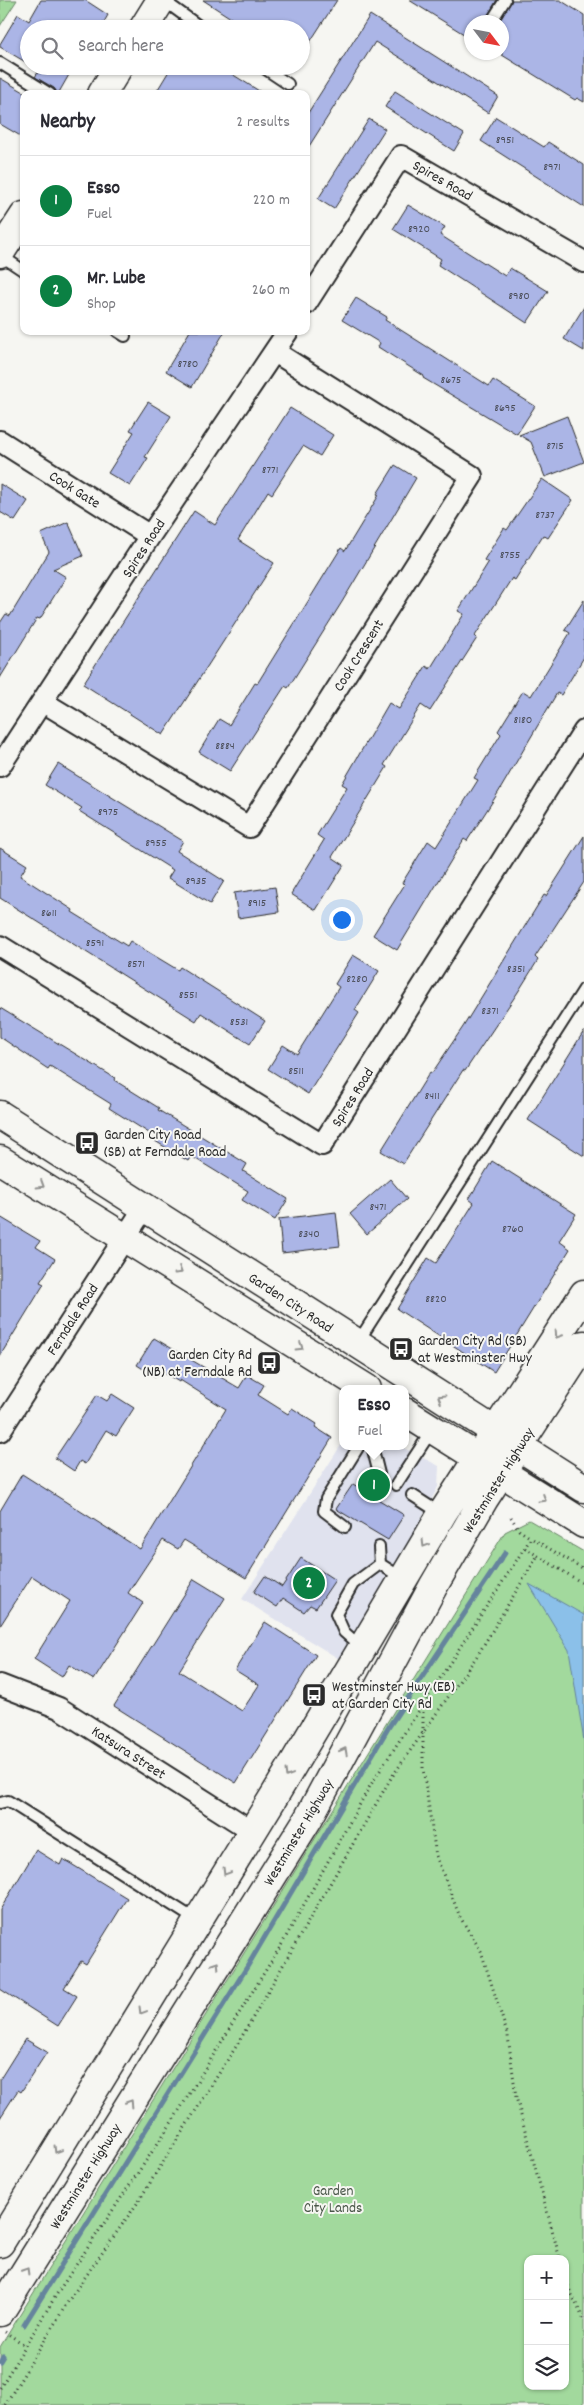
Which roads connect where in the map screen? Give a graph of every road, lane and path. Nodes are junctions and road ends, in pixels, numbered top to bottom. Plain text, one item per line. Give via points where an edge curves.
1 (162, 0) edge
2 (505, 0) edge
3 (495, 15) edge
4 (149, 20) edge
5 (190, 20) edge
6 (0, 63) edge
7 (274, 75) edge
8 (288, 84) dead end
9 (44, 90) edge
10 (7, 238) edge
11 (584, 262) edge
12 (20, 263) edge
13 (310, 298) edge
14 (286, 335) edge
15 (275, 352) junction
16 (0, 441) edge
17 (150, 536) junction
18 (44, 702) junction
19 (584, 731) edge
20 (0, 766) edge
21 (0, 946) edge
22 (584, 989) edge
23 (0, 1114) edge
24 (0, 1160) edge
25 (144, 1208) junction
26 (124, 1237) junction
27 (584, 1294) edge
28 (356, 1344) junction
29 (584, 1345) edge
30 (361, 1385) edge
31 (409, 1415) edge
32 (432, 1429) junction
33 (0, 1431) edge
34 (494, 1432) junction
35 (518, 1447) junction
36 (357, 1450) edge
37 (373, 1450) edge
38 (478, 1458) junction
39 (502, 1473) junction
40 (378, 1474) dead end
41 (396, 1485) dead end
42 (584, 1488) edge
43 (412, 1495) dead end
44 (442, 1514) junction
45 (511, 1517) dead end
46 (584, 1524) edge
47 (345, 1527) dead end
48 (531, 1538) junction
49 (379, 1547) dead end
50 (525, 1548) junction
51 (538, 1556) junction
52 (380, 1564) junction
53 (584, 1569) edge
54 (404, 1579) junction
55 (584, 1584) edge
56 (363, 1648) junction
57 (0, 1685) edge
58 (423, 1705) junction
59 (423, 1733) junction
60 (0, 1803) edge
61 (252, 1831) junction
62 (197, 1920) junction
63 (0, 2243) edge
64 (559, 2255) edge
65 (569, 2288) edge
66 (0, 2312) edge
67 (584, 2320) edge
68 (0, 2330) edge
69 (25, 2345) junction
70 (0, 2388) edge
71 (5, 2405) edge

1 - 4 main road
1 - 5 lane
2 - 3 lane
6 - 9 lane
7 - 8 lane
10 - 12 lane
11 - 13 street, Spires Road via 401,156
14 - 15 street, Spires Road
15 - 17 street, Spires Road
15 - 18 street, Cook Crescent via 472,476 249,827
16 - 17 street, Cook Gate
17 - 18 street, Spires Road
18 - 20 street, Spires Road
19 - 21 street, Spires Road via 322,1144
22 - 28 lane
23 - 25 main road, Garden City Road
24 -> 26 main road
25 - 26 street, Ferndale Road
25 - 28 main road, Garden City Road
26 -> 30 main road
26 - 33 street, Ferndale Road
27 -> 34 main road, Westminster Highway
34 -> 28 main road, Garden City Road
29 - 35 main road, Westminster Highway
31 - 32 main road
32 - 38 main road
32 - 41 lane
34 - 35 main road, Garden City Road
34 - 38 main road, Westminster Highway
35 - 39 main road, Westminster Highway
35 - 42 main road, Garden City Road
36 - 47 lane via 326,1499 324,1511
37 - 40 lane
38 - 39 main road
38 - 44 main road, Westminster Highway
39 -> 46 main road
66 -> 39 main road, Westminster Highway via 308,1819 434,1585
43 - 44 lane
44 -> 54 main road, Westminster Highway
45 - 48 path via 519,1530
48 - 50 path
48 - 53 path
49 - 52 lane
50 - 51 path
50 - 58 path
51 - 55 path
51 - 59 path via 477,1656
52 - 54 lane
52 - 56 lane via 353,1584 336,1614 344,1632
54 - 56 main road, Westminster Highway
56 -> 61 main road, Westminster Highway
57 - 61 street, Katsura Street via 59,1708
58 - 59 path
58 - 69 path via 370,1786 238,2016
59 - 64 path via 423,1768 436,1856 460,1917 481,1951 508,2036 516,2097
59 - 71 path via 391,1778 237,2045 136,2205 69,2300
60 - 62 lane via 8,1801
61 -> 62 main road, Westminster Highway
62 -> 63 main road, Westminster Highway
65 - 67 path
68 - 69 path
69 - 70 path

